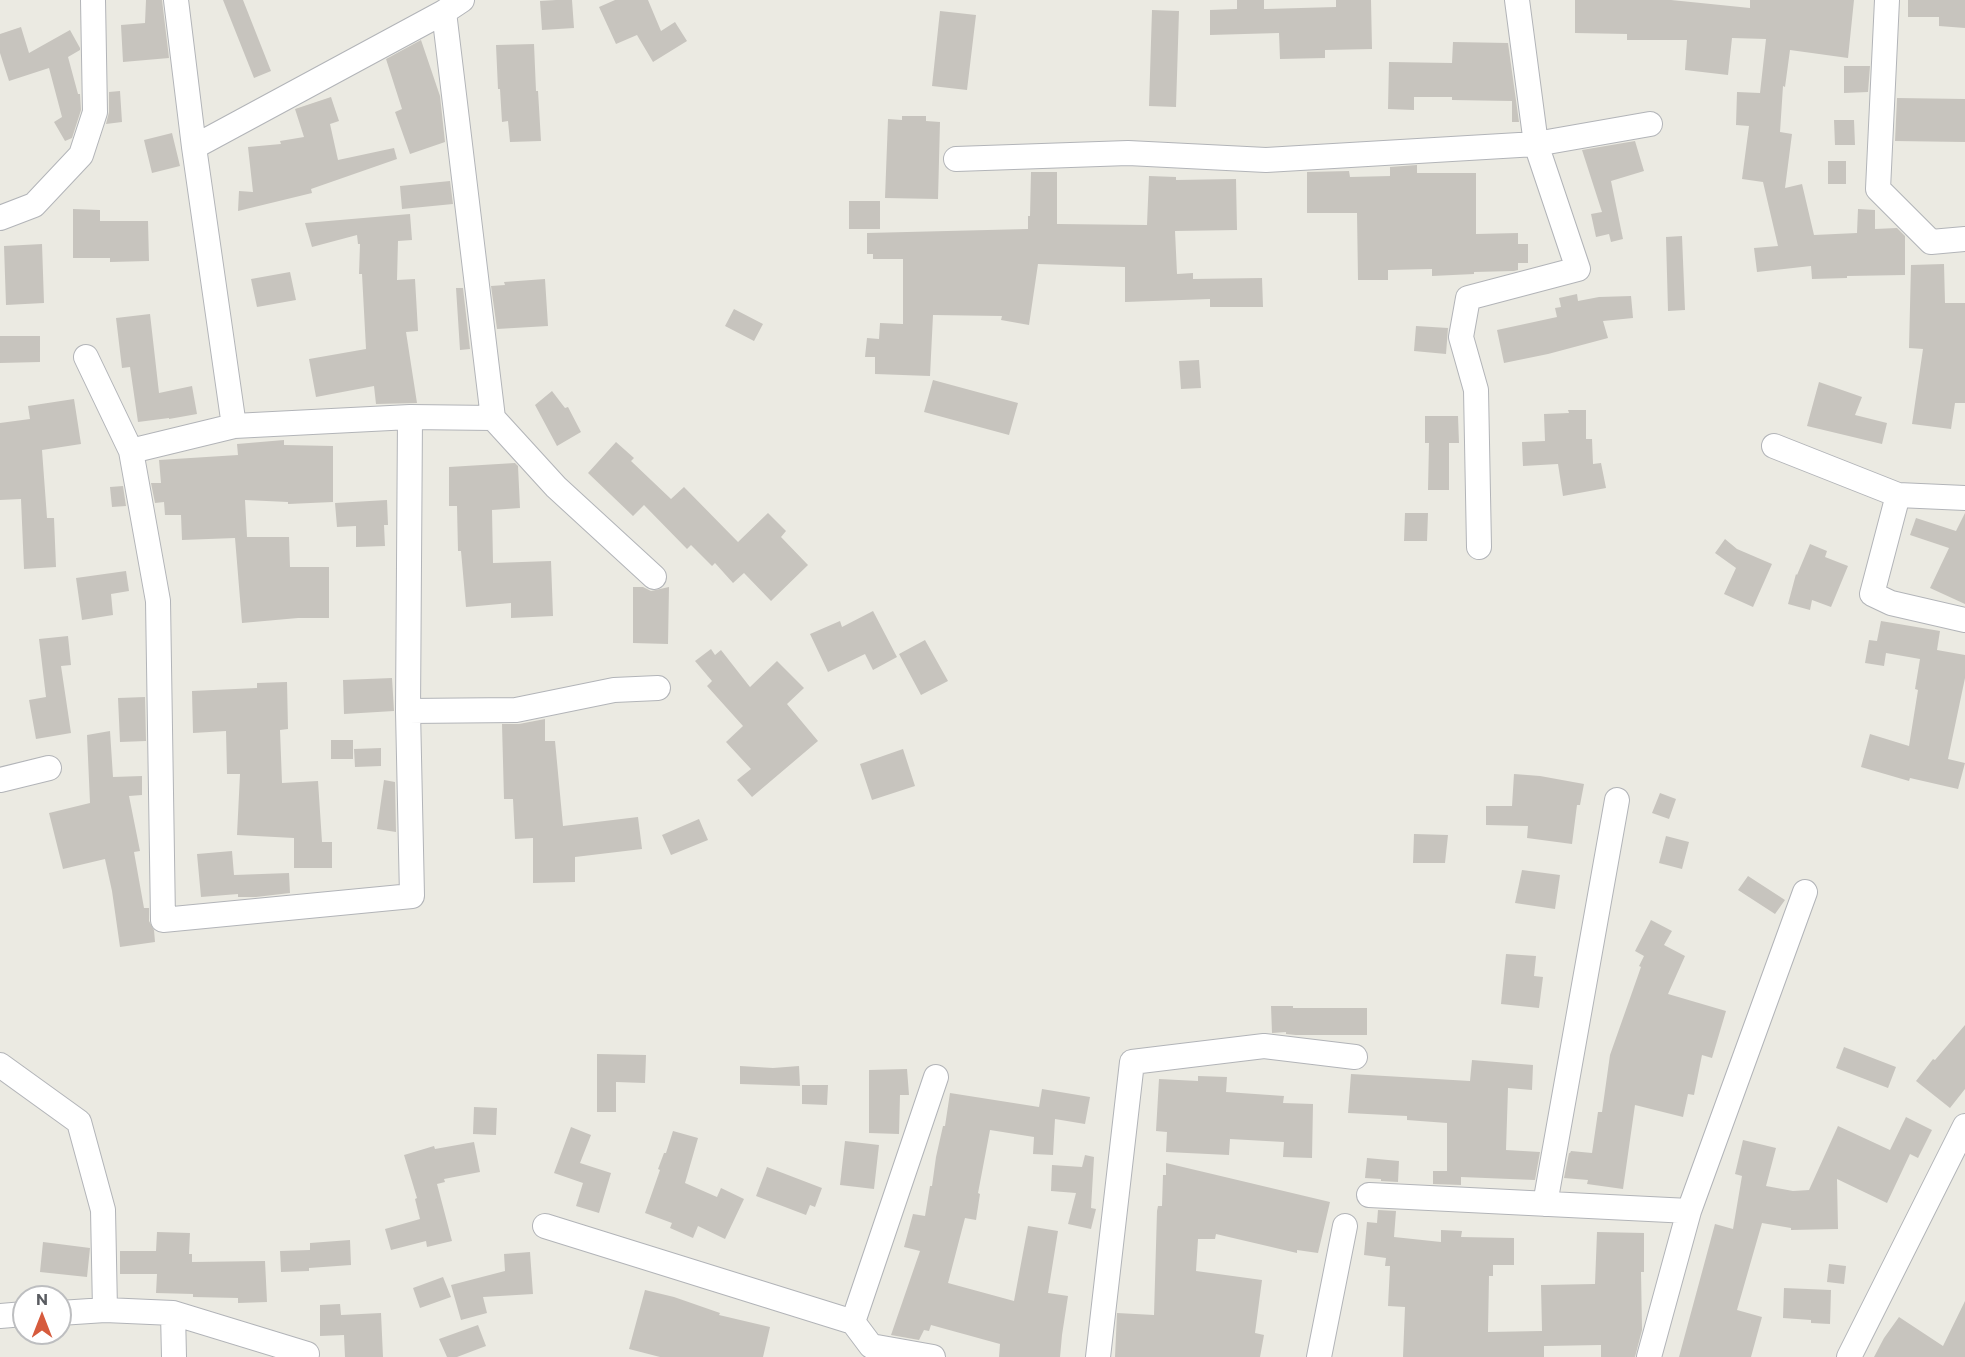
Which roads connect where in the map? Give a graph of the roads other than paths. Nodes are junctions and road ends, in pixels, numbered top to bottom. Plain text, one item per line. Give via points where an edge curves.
1 (93, 0) edge
2 (176, 0) edge
3 (1516, 0) edge
4 (1887, 0) edge
5 (453, 6) edge
6 (1650, 124) dead end
7 (1536, 144) junction
8 (194, 147) junction
9 (956, 159) dead end
10 (0, 218) edge
11 (1965, 239) edge
12 (86, 357) dead end
13 (410, 417) junction
14 (493, 418) junction
15 (234, 426) junction
16 (1774, 446) dead end
17 (131, 451) junction
18 (1898, 495) junction
19 (1965, 498) edge
20 (1479, 547) dead end
21 (654, 578) dead end
22 (1965, 620) edge
23 (658, 688) dead end
24 (408, 711) junction
25 (49, 768) dead end
26 (0, 780) edge
27 (1617, 800) dead end
28 (1805, 892) dead end
29 (1355, 1057) dead end
30 (0, 1065) edge
31 (936, 1077) dead end
32 (1965, 1126) edge
33 (1369, 1195) dead end
34 (1545, 1204) junction
35 (1689, 1211) junction
36 (544, 1226) dead end
37 (1345, 1226) dead end
38 (105, 1310) junction
39 (72, 1311) edge
40 (173, 1313) junction
41 (853, 1322) junction
42 (870, 1352) edge
43 (307, 1354) dead end
44 (174, 1357) edge
45 (933, 1357) edge
46 (1098, 1357) edge
47 (1319, 1357) edge
48 (1649, 1357) edge
49 (1849, 1357) edge

1 - 10 street via 95,112 81,155 34,205
2 - 8 street
3 - 7 street
4 - 11 street via 1878,189 1931,242
5 - 8 street
5 - 14 street
6 - 7 street
7 - 9 street via 1266,160 1128,153
7 - 20 street via 1578,269 1468,298 1461,337 1476,390
8 - 15 street
12 - 17 street
13 - 14 street
13 - 15 street
13 - 24 street
14 - 21 street via 555,487
15 - 17 street
16 - 18 street
17 - 24 street via 158,601 164,920 412,896
18 - 19 street
18 - 22 street via 1872,594 1891,603
23 - 24 street via 614,690 516,710
25 - 26 street
27 - 34 street
28 - 35 street
29 - 46 street via 1264,1046 1132,1062
30 - 38 street via 79,1122 103,1210
31 - 41 street
32 - 49 street
33 - 34 street
34 - 35 street
35 - 48 street
36 - 41 street
37 - 47 street
38 - 39 street
38 - 40 street
40 - 43 street
40 - 44 street
41 - 42 street
42 - 45 street

